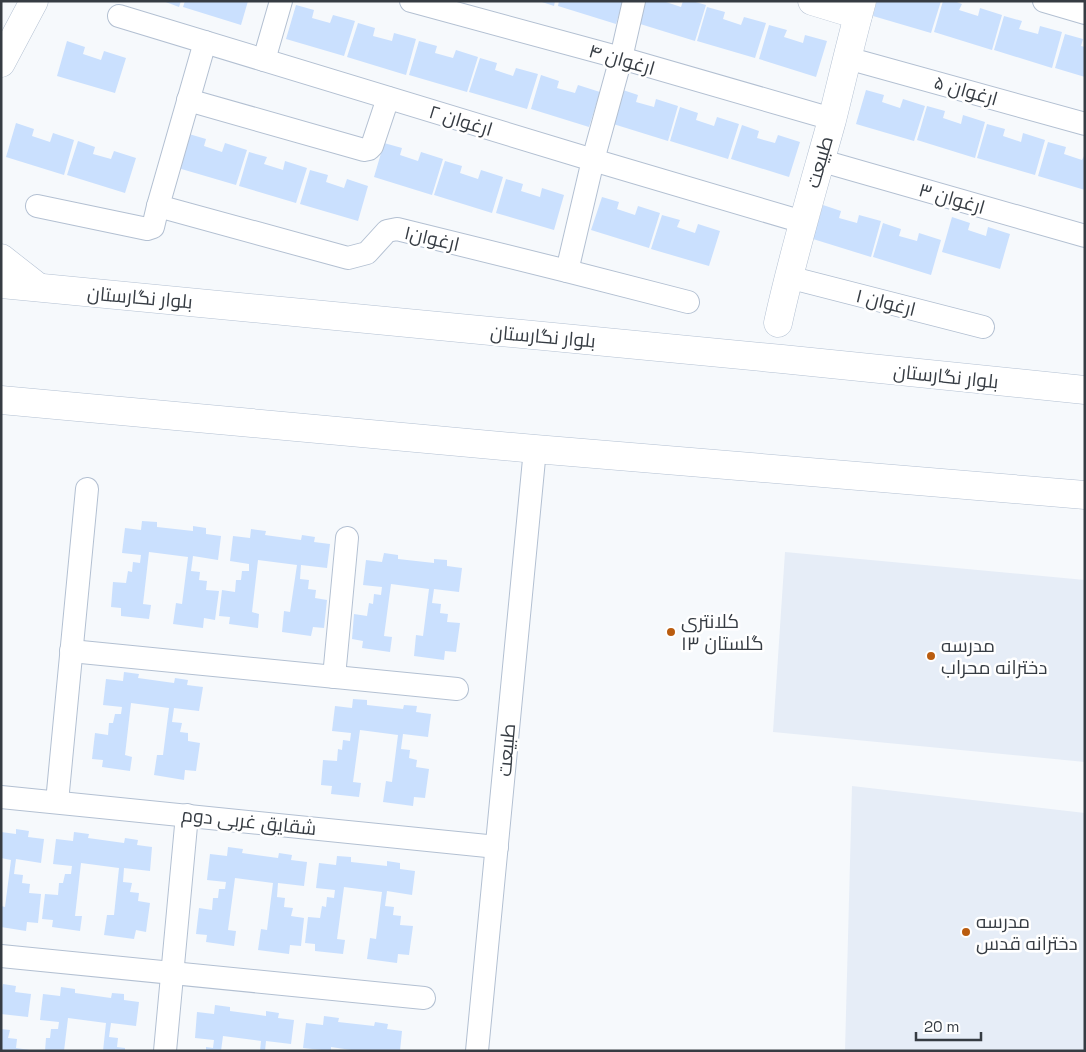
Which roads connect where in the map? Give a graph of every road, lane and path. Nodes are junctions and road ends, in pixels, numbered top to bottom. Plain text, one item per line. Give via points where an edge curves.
1 (34, 1) edge
2 (281, 1) edge
3 (412, 1) edge
4 (634, 1) edge
5 (812, 1) edge
6 (1044, 1) edge
7 (860, 8) edge
8 (1085, 12) edge
9 (119, 16) dead end
10 (205, 42) junction
11 (620, 58) junction
12 (847, 58) junction
13 (264, 60) junction
14 (1, 64) edge
15 (388, 98) junction
16 (188, 100) junction
17 (832, 119) junction
18 (1085, 124) edge
19 (593, 160) junction
20 (819, 160) junction
21 (37, 206) dead end
22 (158, 206) junction
23 (803, 222) junction
24 (1085, 236) edge
25 (1, 258) edge
26 (567, 270) junction
27 (788, 277) junction
28 (1, 284) edge
29 (38, 288) junction
30 (688, 302) dead end
31 (778, 323) dead end
32 (983, 327) dead end
33 (1085, 390) edge
34 (1, 400) edge
35 (535, 449) junction
36 (87, 489) dead end
37 (1085, 495) edge
38 (347, 538) dead end
39 (72, 651) junction
40 (334, 677) junction
41 (458, 689) dead end
42 (1, 797) edge
43 (57, 802) junction
44 (187, 815) junction
45 (497, 847) junction
46 (1, 956) edge
47 (172, 973) junction
48 (424, 998) dead end
49 (164, 1051) edge
50 (477, 1051) edge

1 - 14 main road
2 - 13 street
3 - 11 street, ارغوان ۴
4 - 11 street
5 - 7 main road
6 - 8 street
7 - 12 main road, طبیعت
9 - 10 street, ارغوان ۲
10 - 13 street, ارغوان ۲
10 - 16 street
11 - 17 street, ارغوان ۴
11 - 19 street
12 - 17 main road, طبیعت
12 - 18 street, ارغوان ۵
13 - 15 street, ارغوان ۲
15 - 16 street via 372,146 364,150
15 - 19 street, ارغوان ۲
16 - 22 street
17 - 20 main road, طبیعت
19 - 23 street, ارغوان ۲
19 - 26 street
20 - 23 main road, طبیعت
20 - 24 street, ارغوان ۳
21 - 22 street via 147,229 153,226
22 - 26 street, ارغوان۱ via 348,258 366,253 387,231 397,229
23 - 27 main road, طبیعت
25 - 29 main road
26 - 30 street, ارغوان۱
27 - 31 main road, طبیعت
27 - 32 street, ارغوان ۱
28 - 29 main road, بلوار نگارستان
29 - 33 main road, بلوار نگارستان
34 - 35 main road
35 - 37 main road
35 - 45 street, طبیعت
36 - 39 street
38 - 40 street
39 - 40 street
39 - 43 street
40 - 41 street
42 - 43 street, شقایق غربی دوم
43 - 44 street, شقایق غربی دوم
44 - 45 street, شقایق غربی دوم
44 - 47 street
45 - 50 street, طبیعت
46 - 47 street
47 - 48 street
47 - 49 street

